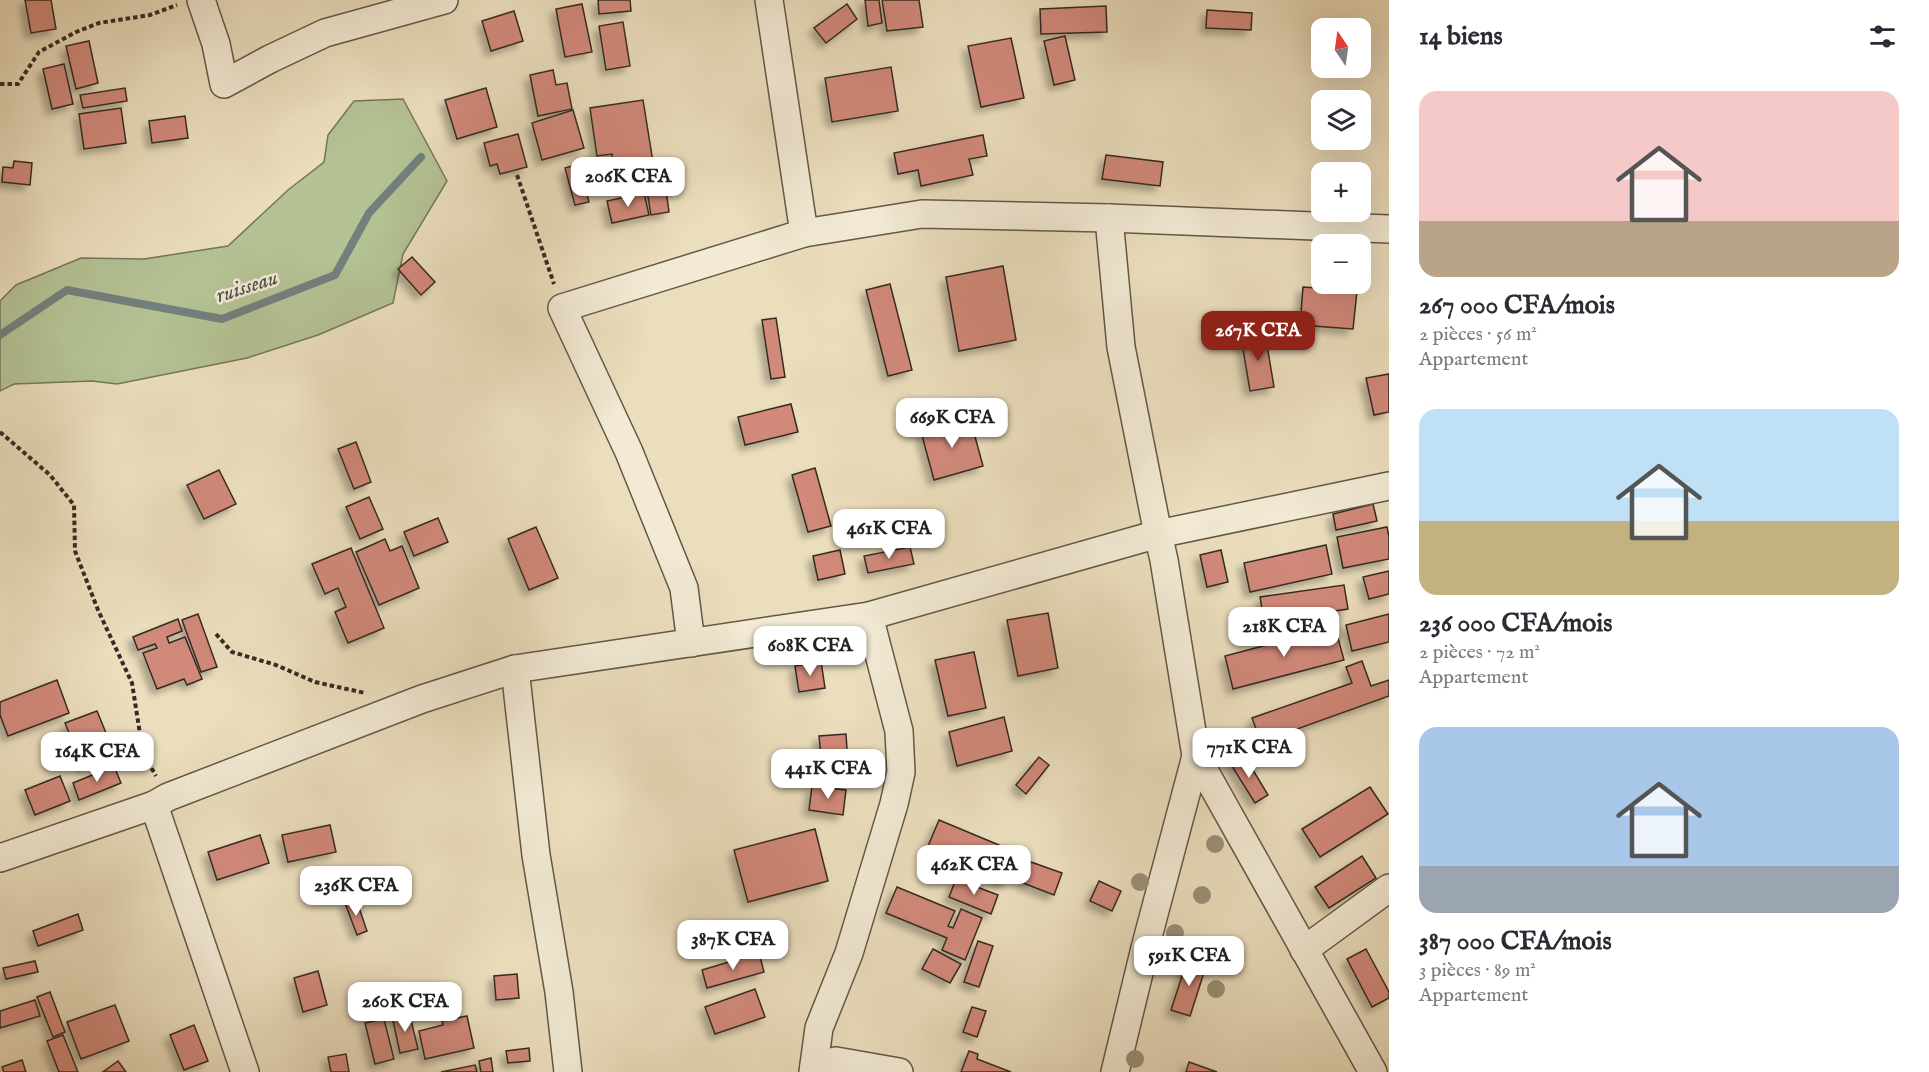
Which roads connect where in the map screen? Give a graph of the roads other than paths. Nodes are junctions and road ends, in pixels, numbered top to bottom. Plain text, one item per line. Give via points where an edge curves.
1 (444, 0) edge
2 (769, 0) edge
3 (191, 2) edge
4 (1109, 218) junction
5 (1389, 229) edge
6 (804, 233) junction
7 (1389, 486) edge
8 (1158, 534) junction
9 (869, 615) junction
10 (691, 643) junction
11 (515, 669) junction
12 (1196, 756) junction
13 (161, 801) junction
14 (0, 858) edge
15 (1389, 888) edge
16 (1304, 950) junction
17 (813, 1069) edge
18 (245, 1072) edge
19 (568, 1072) edge
20 (899, 1072) edge
21 (1115, 1072) edge
22 (1373, 1072) edge

1 - 3 street via 325,33 224,84 216,44
2 - 6 street
4 - 5 street
4 - 6 street via 922,214
4 - 8 street via 1121,347
6 - 10 street via 562,308 629,452 684,588
7 - 8 street
8 - 9 street
8 - 12 street
9 - 10 street
9 - 17 street via 899,731 901,772 849,953 819,1028
10 - 11 street
11 - 13 street via 422,699
11 - 19 street via 536,855 560,992
12 - 16 street
12 - 21 street
13 - 14 street
13 - 18 street
15 - 16 street
16 - 22 street
17 - 20 street via 836,1061

